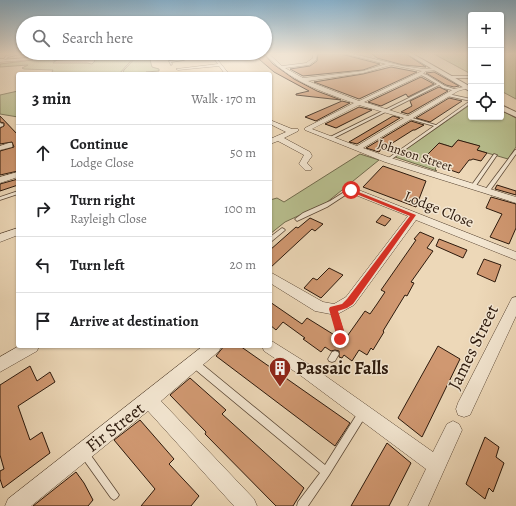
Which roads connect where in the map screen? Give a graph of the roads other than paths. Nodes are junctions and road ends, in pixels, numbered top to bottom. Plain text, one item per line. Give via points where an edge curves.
1 (298, 78) edge
2 (320, 78) edge
3 (410, 78) edge
4 (428, 78) edge
5 (450, 78) edge
6 (302, 80) junction
7 (438, 84) junction
8 (468, 87) edge
9 (468, 88) edge
10 (456, 90) junction
11 (448, 95) junction
12 (468, 100) edge
13 (358, 103) junction
14 (468, 103) edge
15 (504, 109) edge
16 (383, 110) junction
17 (516, 116) edge
18 (410, 118) junction
19 (272, 123) edge
20 (436, 126) junction
21 (278, 138) junction
22 (331, 138) junction
23 (272, 141) edge
24 (10, 145) dead end
25 (0, 148) edge
26 (358, 148) junction
27 (516, 151) edge
28 (495, 155) dead end
29 (388, 160) junction
30 (308, 168) dead end
31 (16, 175) edge
32 (0, 180) edge
33 (473, 186) junction
34 (351, 190) joint
35 (487, 191) junction
36 (16, 193) edge
37 (0, 198) edge
38 (516, 200) edge
39 (414, 215) junction
40 (297, 219) dead end
41 (282, 230) dead end
42 (16, 232) edge
43 (0, 238) edge
44 (272, 238) edge
45 (516, 256) edge
46 (272, 278) edge
47 (333, 309) junction
48 (514, 311) edge
49 (340, 339) dead end
50 (29, 348) edge
51 (212, 348) edge
52 (272, 348) edge
53 (194, 363) junction
54 (0, 365) edge
55 (149, 400) junction
56 (464, 410) dead end
57 (363, 412) junction
58 (453, 430) dead end
59 (83, 452) junction
60 (436, 465) junction
61 (326, 472) junction
62 (114, 495) dead end
63 (15, 506) edge
64 (247, 506) edge
65 (302, 506) edge
66 (418, 506) edge

1 - 6 street
2 - 6 street
3 - 13 street
4 - 7 lane
5 - 8 street
6 - 13 street
7 - 10 lane
7 - 16 lane
9 - 10 street
10 - 11 street
11 - 12 lane
11 - 18 street
13 - 16 street
13 - 22 street, Johnson Street via 307,128
14 - 20 lane
15 - 17 street
16 - 18 street
16 - 22 lane
18 - 20 lane
18 - 26 street
19 - 21 street via 294,131
20 - 29 lane
21 - 23 street
21 - 30 street via 312,155 304,164
22 - 26 street, Johnson Street
24 - 25 street
26 - 29 street, Johnson Street
27 - 35 lane
28 - 33 lane
29 - 33 street, Johnson Street
31 - 32 street
33 - 35 street, Johnson Street
34 - 39 street, Lodge Close
34 - 40 lane via 330,204
35 - 38 street, Johnson Street
36 - 37 lane
39 - 45 street, Lodge Close
39 - 47 street via 350,302
41 - 44 lane
42 - 43 street
46 - 47 street via 320,307
47 - 49 lane
48 - 56 street, James Street
50 - 54 street
51 - 53 street, Fir Street
52 - 57 street
53 - 55 street, Fir Street
53 - 61 lane
55 - 59 street, Fir Street
55 - 64 street
57 - 60 street
57 - 61 lane
58 - 60 street
59 - 62 lane
59 - 63 street, Fir Street
60 - 66 street
61 - 65 lane

